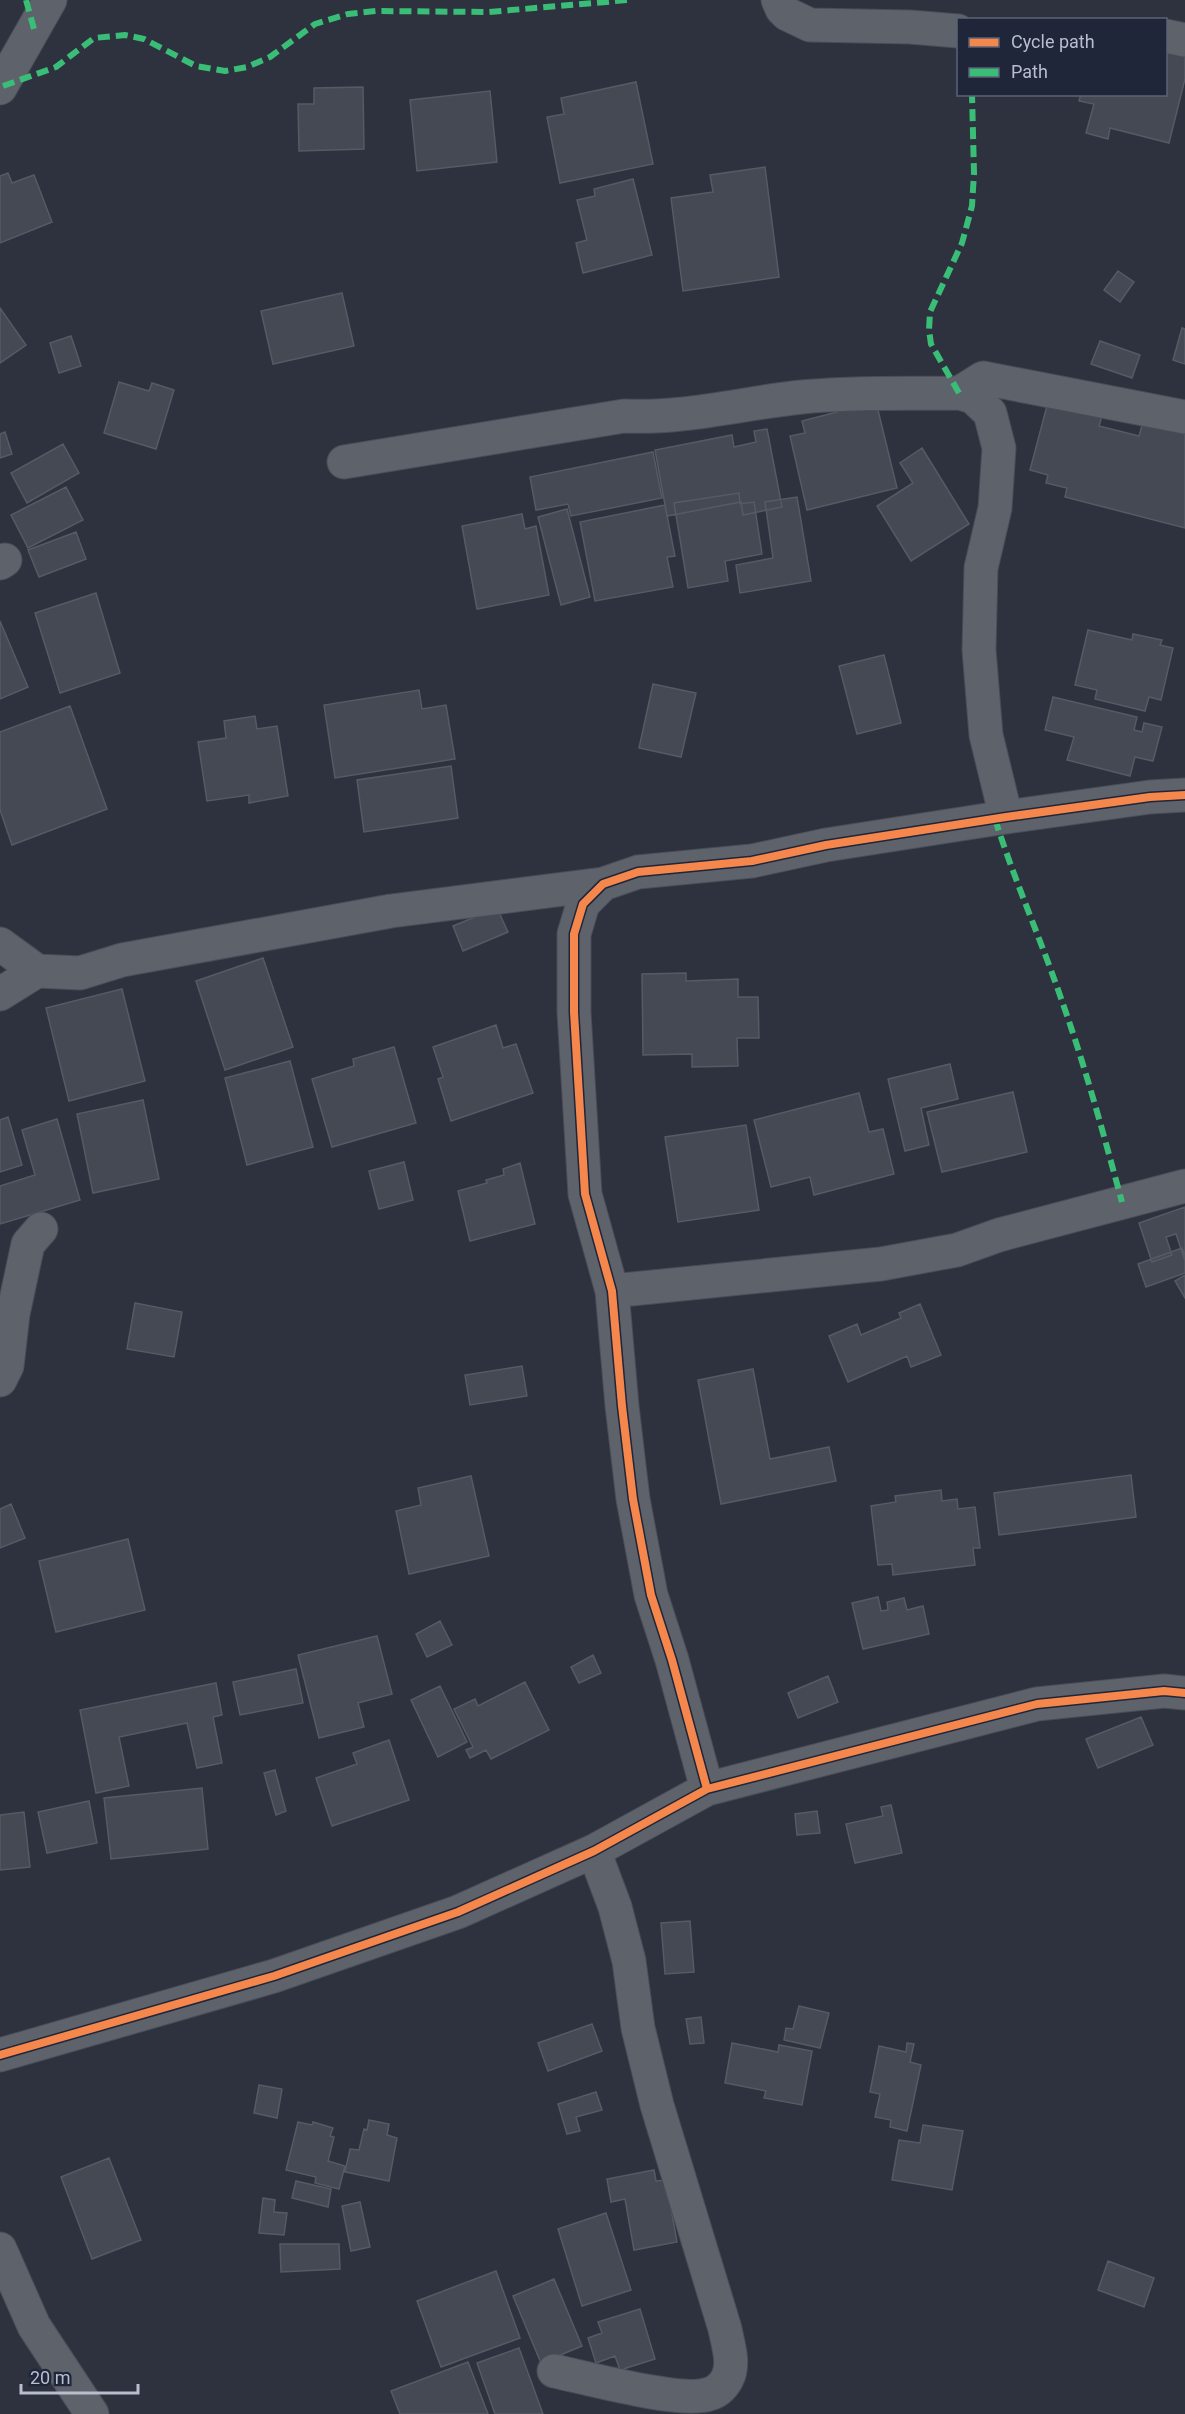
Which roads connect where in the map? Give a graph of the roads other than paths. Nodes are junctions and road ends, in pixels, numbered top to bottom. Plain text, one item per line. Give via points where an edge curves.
1 (50, 0) edge
2 (778, 0) edge
3 (957, 31) edge
4 (1167, 36) edge
5 (1185, 40) edge
6 (0, 88) edge
7 (959, 393) junction
8 (1185, 417) edge
9 (344, 462) dead end
10 (1185, 795) edge
11 (1006, 817) junction
12 (603, 884) junction
13 (0, 944) edge
14 (37, 971) junction
15 (0, 994) edge
16 (1185, 1186) edge
17 (41, 1229) dead end
18 (612, 1291) junction
19 (0, 1380) edge
20 (1185, 1693) edge
21 (707, 1790) junction
22 (594, 1851) junction
23 (0, 2055) edge
24 (0, 2248) edge
25 (554, 2371) dead end
26 (92, 2414) edge

1 - 6 street
2 - 3 street via 787,14 810,25
4 - 5 street
7 - 8 street via 983,378
7 - 9 street via 802,397 719,411 624,416
7 - 11 street via 973,397 990,413 999,448 995,508 981,568 979,650 986,735
10 - 11 street
11 - 12 street via 826,845 752,861 638,872
12 - 14 street via 391,911 122,960 80,974
12 - 18 street via 583,904 574,934 573,1012 585,1194
13 - 14 street
14 - 15 street
16 - 18 street via 999,1235 957,1250 881,1264
17 - 19 street via 28,1244 7,1366
18 - 21 street via 633,1499 651,1595
20 - 21 street via 1164,1691 1037,1704
21 - 22 street
22 - 23 street via 458,1912 274,1976
22 - 25 street via 615,1907 652,2083 731,2360 728,2378 720,2389 708,2395 684,2397
24 - 26 street via 34,2326

